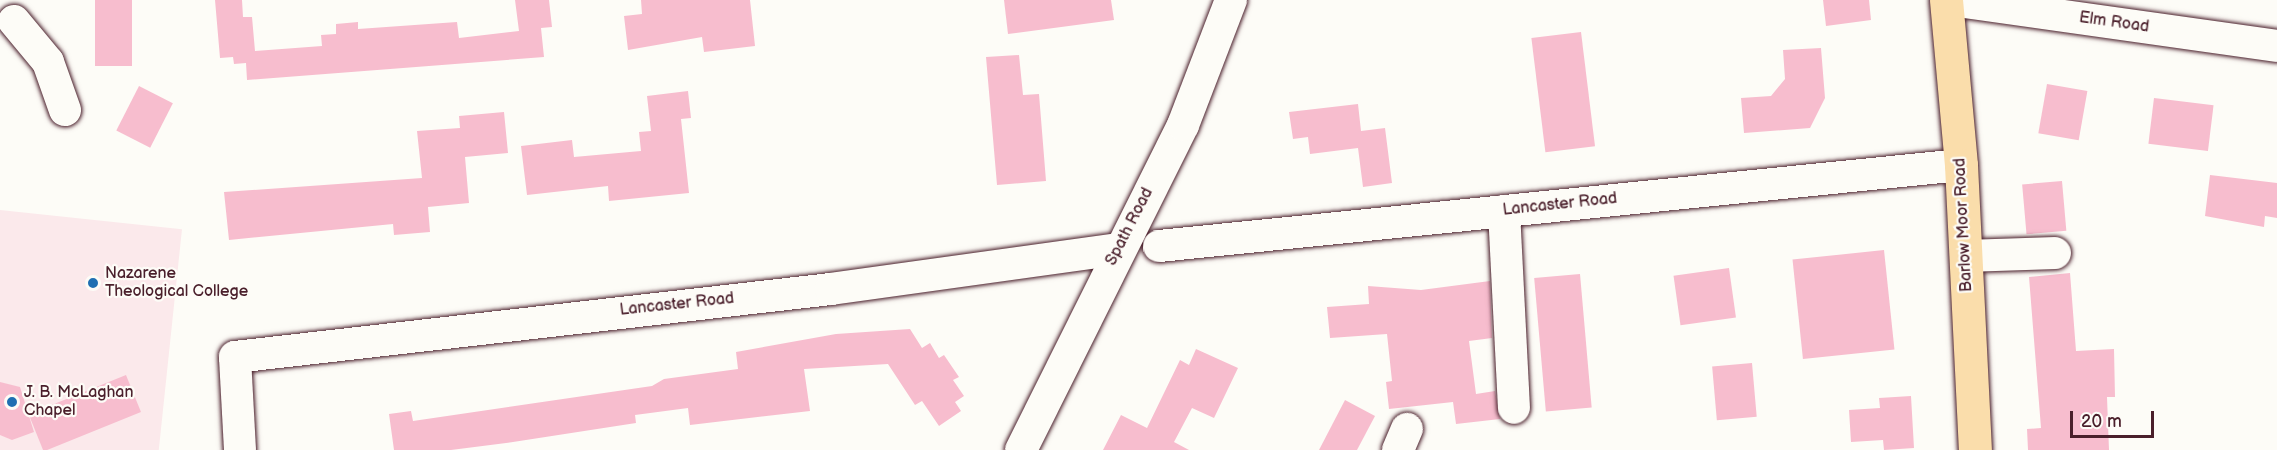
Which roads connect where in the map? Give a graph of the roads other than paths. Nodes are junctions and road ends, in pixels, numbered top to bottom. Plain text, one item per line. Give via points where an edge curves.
1 (1231, 0) edge
2 (1948, 0) edge
3 (16, 18) edge
4 (2277, 46) edge
5 (65, 110) dead end
6 (1961, 165) junction
7 (1504, 211) junction
8 (1159, 246) dead end
9 (1118, 249) junction
10 (2055, 254) dead end
11 (1966, 256) junction
12 (1514, 408) dead end
13 (233, 447) edge
14 (1021, 450) edge
15 (1975, 450) edge

1 - 9 street, Spath Road via 1183,125
2 - 4 street, Elm Road
2 - 6 main road, Barlow Moor Road
3 - 5 street via 48,62
6 - 7 street, Lancaster Road
6 - 11 main road, Barlow Moor Road
7 - 8 street, Lancaster Road
7 - 12 street
9 - 13 street, Lancaster Road via 831,289 235,357
9 - 14 street, Spath Road
10 - 11 street
11 - 15 main road, Barlow Moor Road

